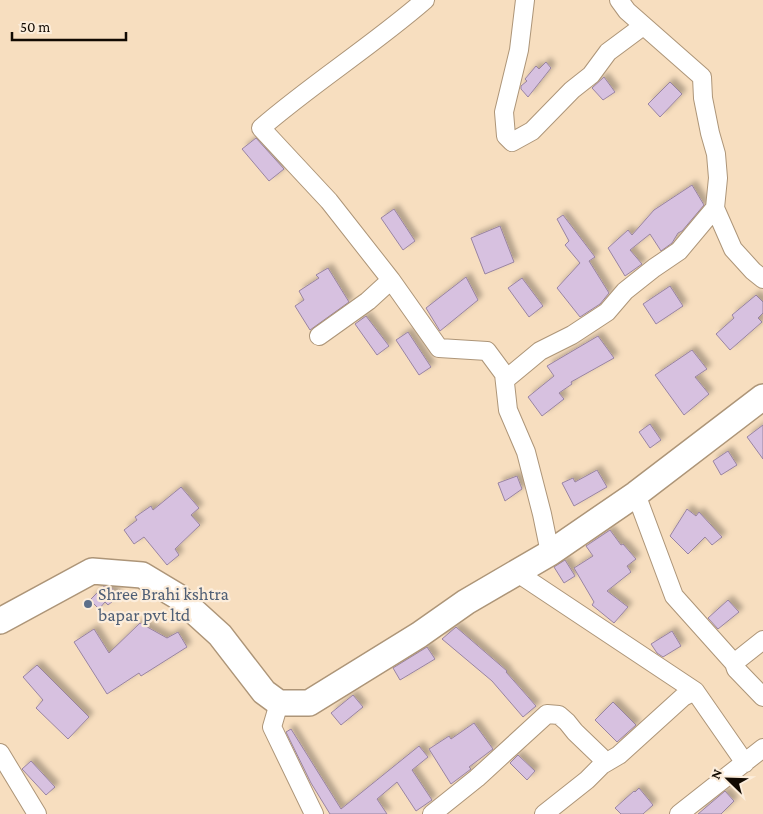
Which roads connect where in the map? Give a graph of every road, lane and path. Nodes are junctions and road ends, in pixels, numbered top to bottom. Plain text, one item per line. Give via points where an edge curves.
1 (425, 0) edge
2 (525, 0) edge
3 (619, 0) edge
4 (644, 26) junction
5 (715, 208) junction
6 (763, 279) edge
7 (391, 280) junction
8 (319, 336) dead end
9 (504, 380) junction
10 (763, 397) edge
11 (636, 494) junction
12 (550, 554) junction
13 (516, 572) junction
14 (0, 621) edge
15 (763, 640) edge
16 (734, 663) junction
17 (695, 690) junction
18 (763, 697) edge
19 (279, 703) junction
20 (763, 748) edge
21 (0, 753) edge
22 (745, 763) junction
23 (602, 765) junction
24 (37, 814) edge
25 (314, 814) edge
26 (432, 814) edge
27 (544, 814) edge
28 (678, 814) edge

1 - 7 street via 260,128 329,201
2 - 4 street via 519,50 504,112 506,136 512,142 532,131 572,90 592,75 608,52
3 - 4 street via 627,12
4 - 5 street via 702,77 703,98 716,154
5 - 6 street via 733,249
5 - 9 street via 679,251 625,291 607,312 540,351
7 - 8 street
7 - 9 street via 439,348 487,351 504,374
9 - 12 street via 508,410 526,452
10 - 11 street
11 - 12 street
11 - 16 street via 674,596
12 - 13 street
13 - 17 street
13 - 19 street via 310,703
14 - 19 street via 92,571 142,574 177,596 220,635 264,692
15 - 16 street
16 - 18 street
17 - 22 street
17 - 23 street
19 - 25 street via 272,727
20 - 22 street
21 - 24 street
22 - 28 street
23 - 26 street via 601,757 567,722 559,715 547,714
23 - 27 street

